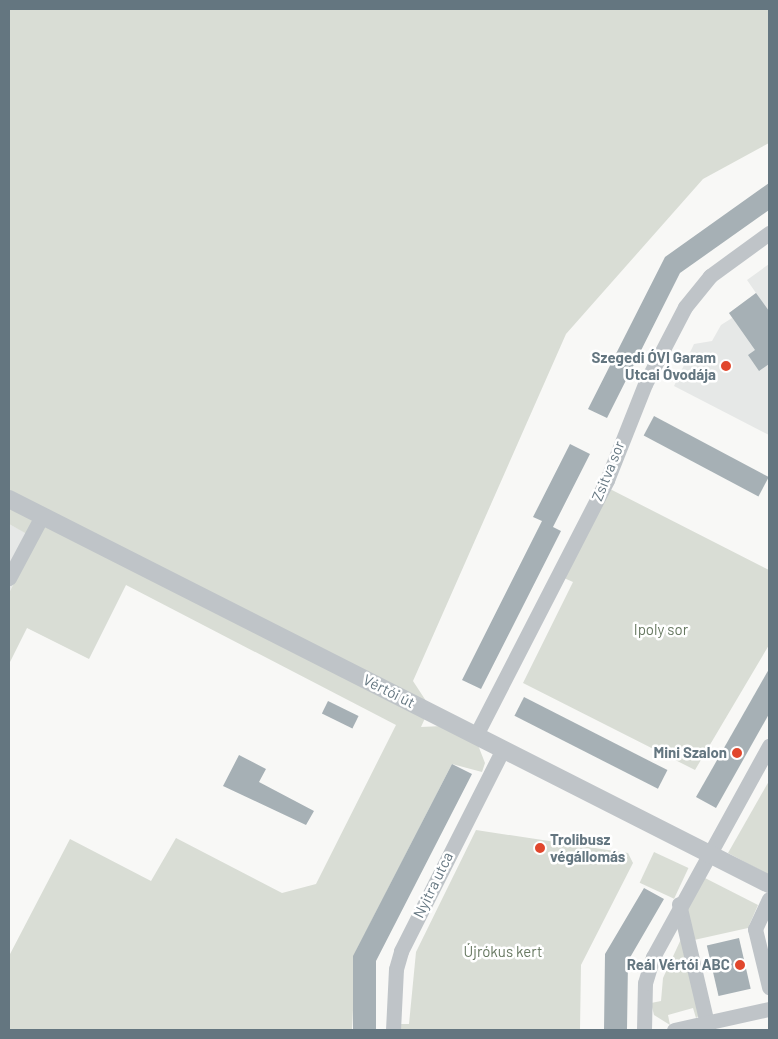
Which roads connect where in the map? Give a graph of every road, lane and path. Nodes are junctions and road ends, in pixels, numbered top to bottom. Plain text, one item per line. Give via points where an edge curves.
1 (769, 232) edge
2 (9, 499) edge
3 (42, 516) junction
4 (9, 578) edge
5 (476, 735) junction
6 (769, 746) edge
7 (503, 749) junction
8 (707, 853) junction
9 (769, 884) edge
10 (769, 899) edge
11 (679, 904) junction
12 (769, 987) edge
13 (769, 1009) edge
14 (707, 1023) junction
15 (393, 1030) edge
16 (644, 1030) edge
17 (674, 1030) edge

1 - 5 street, Zsitva sor via 710,276 684,307 645,384 607,480
2 - 3 street, Vértói út
3 - 4 street
3 - 5 street, Vértói út
5 - 7 street, Vértói út
6 - 8 street
7 - 8 street, Vértói út
7 - 15 street, Nyitra utca via 401,951 396,969
8 - 9 street, Vértói út
8 - 11 street
10 - 12 street via 756,929
11 - 14 street
11 - 16 street via 653,957 645,983
13 - 14 street
14 - 17 street

